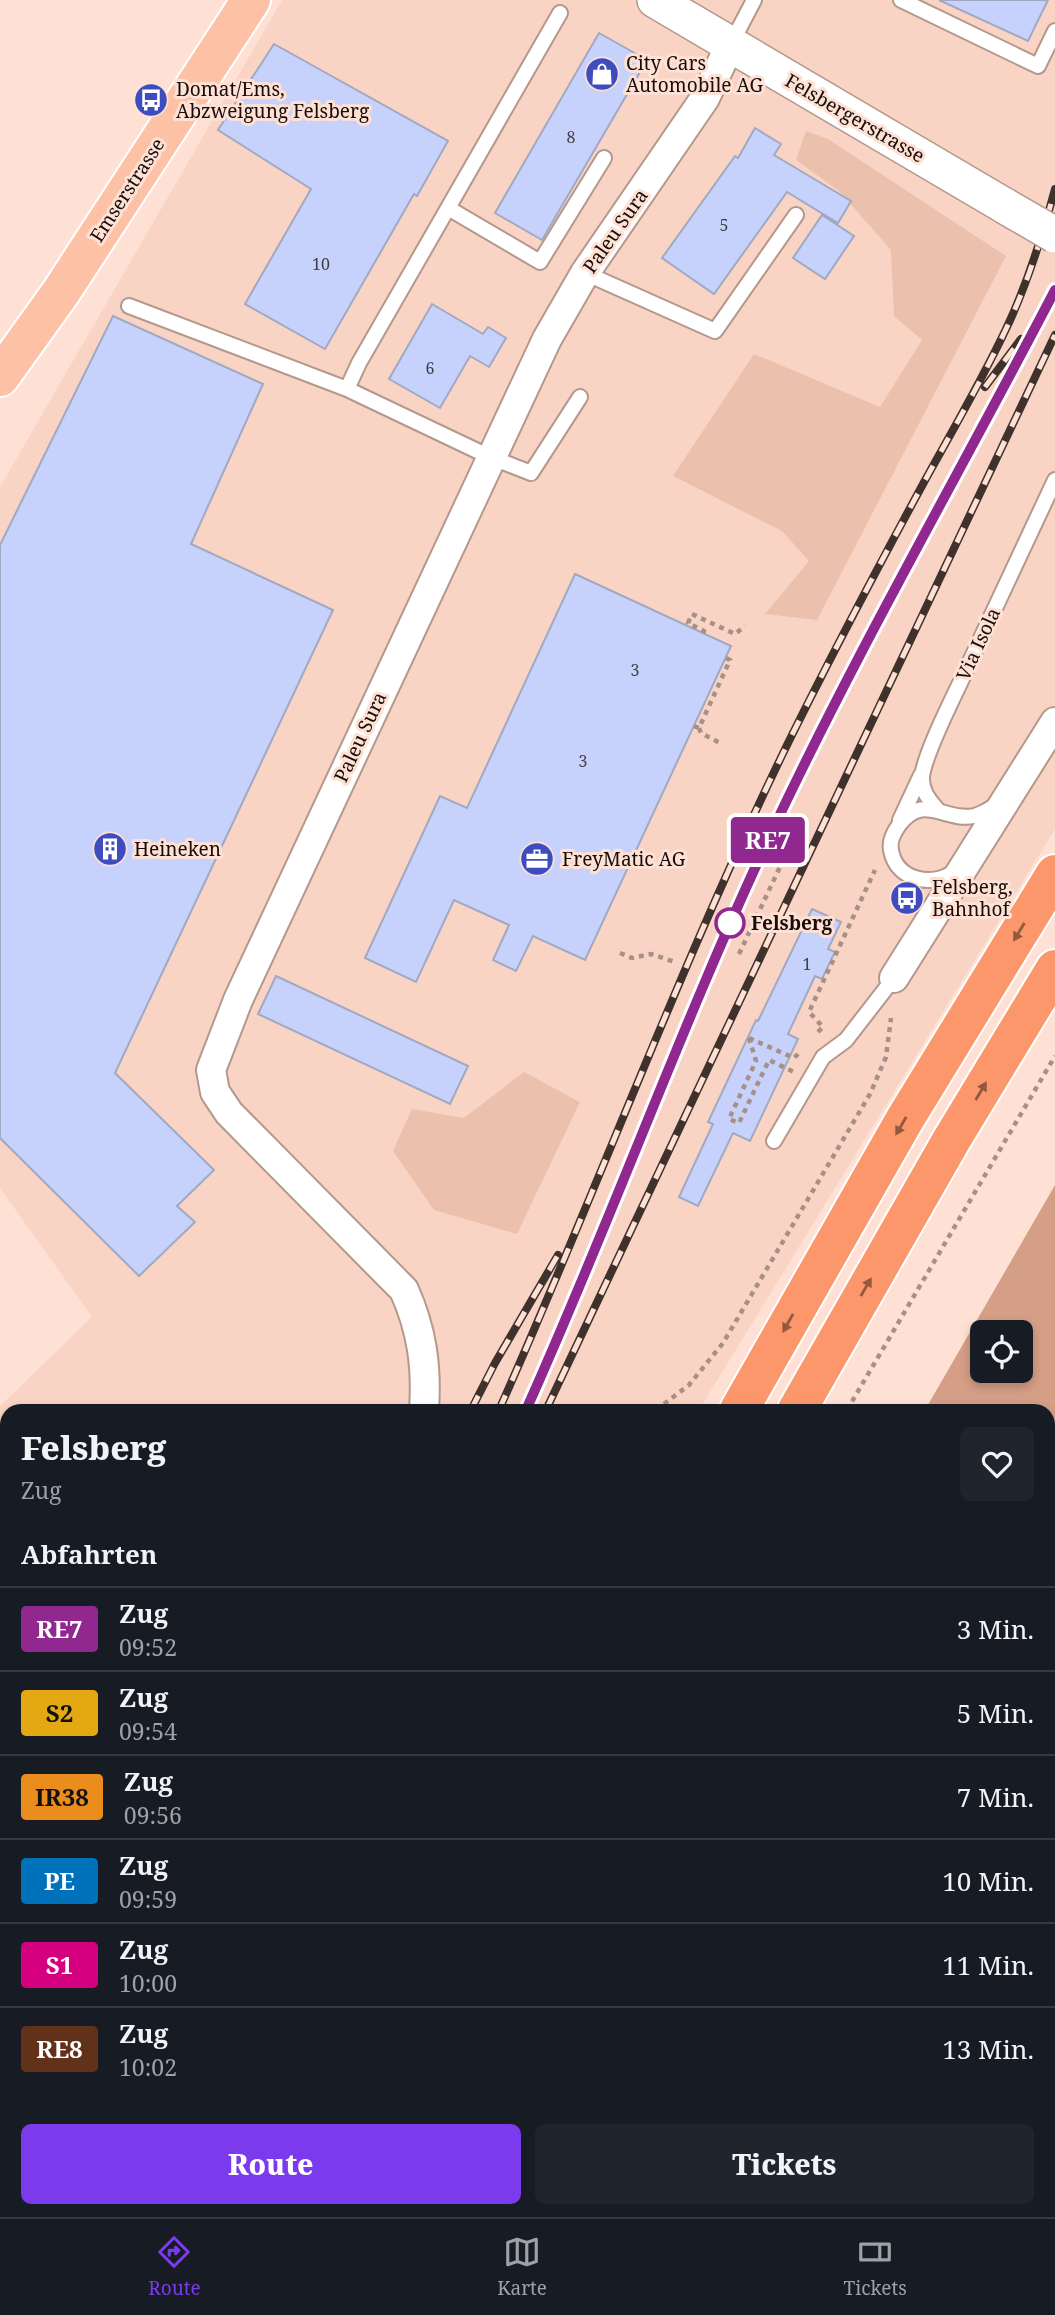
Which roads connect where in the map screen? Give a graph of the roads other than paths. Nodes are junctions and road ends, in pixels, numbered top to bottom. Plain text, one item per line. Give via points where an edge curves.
1 (251, 0) edge
2 (655, 0) edge
3 (754, 0) edge
4 (901, 0) edge
5 (560, 13) dead end
6 (1055, 31) edge
7 (730, 45) junction
8 (604, 158) dead end
9 (448, 208) junction
10 (796, 215) dead end
11 (1055, 235) edge
12 (585, 273) junction
13 (129, 306) dead end
14 (0, 377) edge
15 (347, 388) junction
16 (580, 397) dead end
17 (491, 457) junction
18 (1055, 480) edge
19 (1055, 722) edge
20 (926, 764) junction
21 (1013, 789) junction
22 (937, 809) junction
23 (896, 830) junction
24 (969, 859) junction
25 (1055, 874) edge
26 (1055, 969) edge
27 (894, 978) joint
28 (774, 1141) dead end
29 (424, 1404) edge
30 (742, 1404) edge
31 (800, 1404) edge

1 - 14 main road, Emserstrasse via 61,292
2 - 7 street, Felsbergerstrasse
3 - 7 lane
4 - 6 lane via 1038,66
5 - 9 lane
7 - 11 street, Felsbergerstrasse, bridge
7 - 12 street, Paleu Sura via 705,98
8 - 9 lane via 540,262
9 - 15 lane
10 - 12 lane via 715,331
12 - 17 street, Paleu Sura via 547,339
13 - 15 lane
15 - 17 lane
16 - 17 lane via 531,473
17 - 29 street, Paleu Sura via 238,1000 211,1070 215,1092 229,1114 404,1290 421,1339
18 - 20 lane, Via Isola
19 - 21 street
20 - 22 lane, Via Isola via 923,788
20 - 23 lane
21 - 22 lane via 1000,802 973,816
21 - 24 street
22 - 23 lane via 913,813
23 - 24 lane via 891,841 894,859 917,880 929,882 951,874
24 - 27 street
25 -> 30 highway via 905,1119
31 -> 26 highway
27 - 28 lane via 846,1040 823,1058

